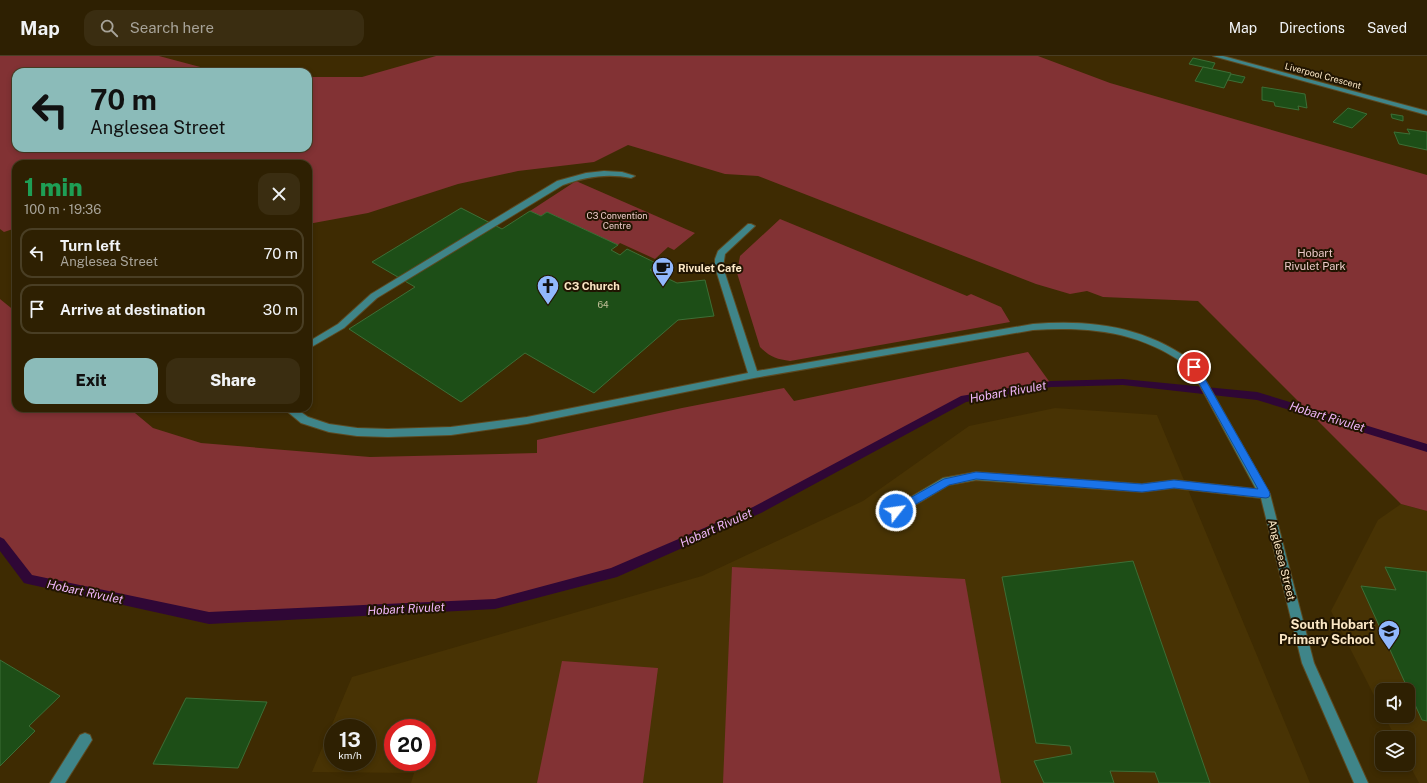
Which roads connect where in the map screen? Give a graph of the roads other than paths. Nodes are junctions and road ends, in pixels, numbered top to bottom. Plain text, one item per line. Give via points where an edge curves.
1 (1216, 56) edge
2 (1427, 113) edge
3 (631, 176) dead end
4 (751, 226) dead end
5 (312, 344) edge
6 (754, 375) junction
7 (293, 412) edge
8 (1266, 494) junction
9 (896, 511) dead end
10 (85, 740) dead end
11 (57, 783) edge
12 (1361, 783) edge

1 - 2 street, Liverpool Crescent
3 - 5 street via 611,173 582,176 560,183 374,296 341,326
4 - 6 street via 721,253 719,267
6 - 7 street via 501,425 443,431 380,433 327,429 304,421
6 - 8 street, Anglesea Street via 1033,327 1070,324 1106,328 1143,338 1177,354 1194,367
8 - 9 street via 1174,484 1142,488 976,476 947,481
8 - 12 street, Anglesea Street via 1308,663
10 - 11 street

